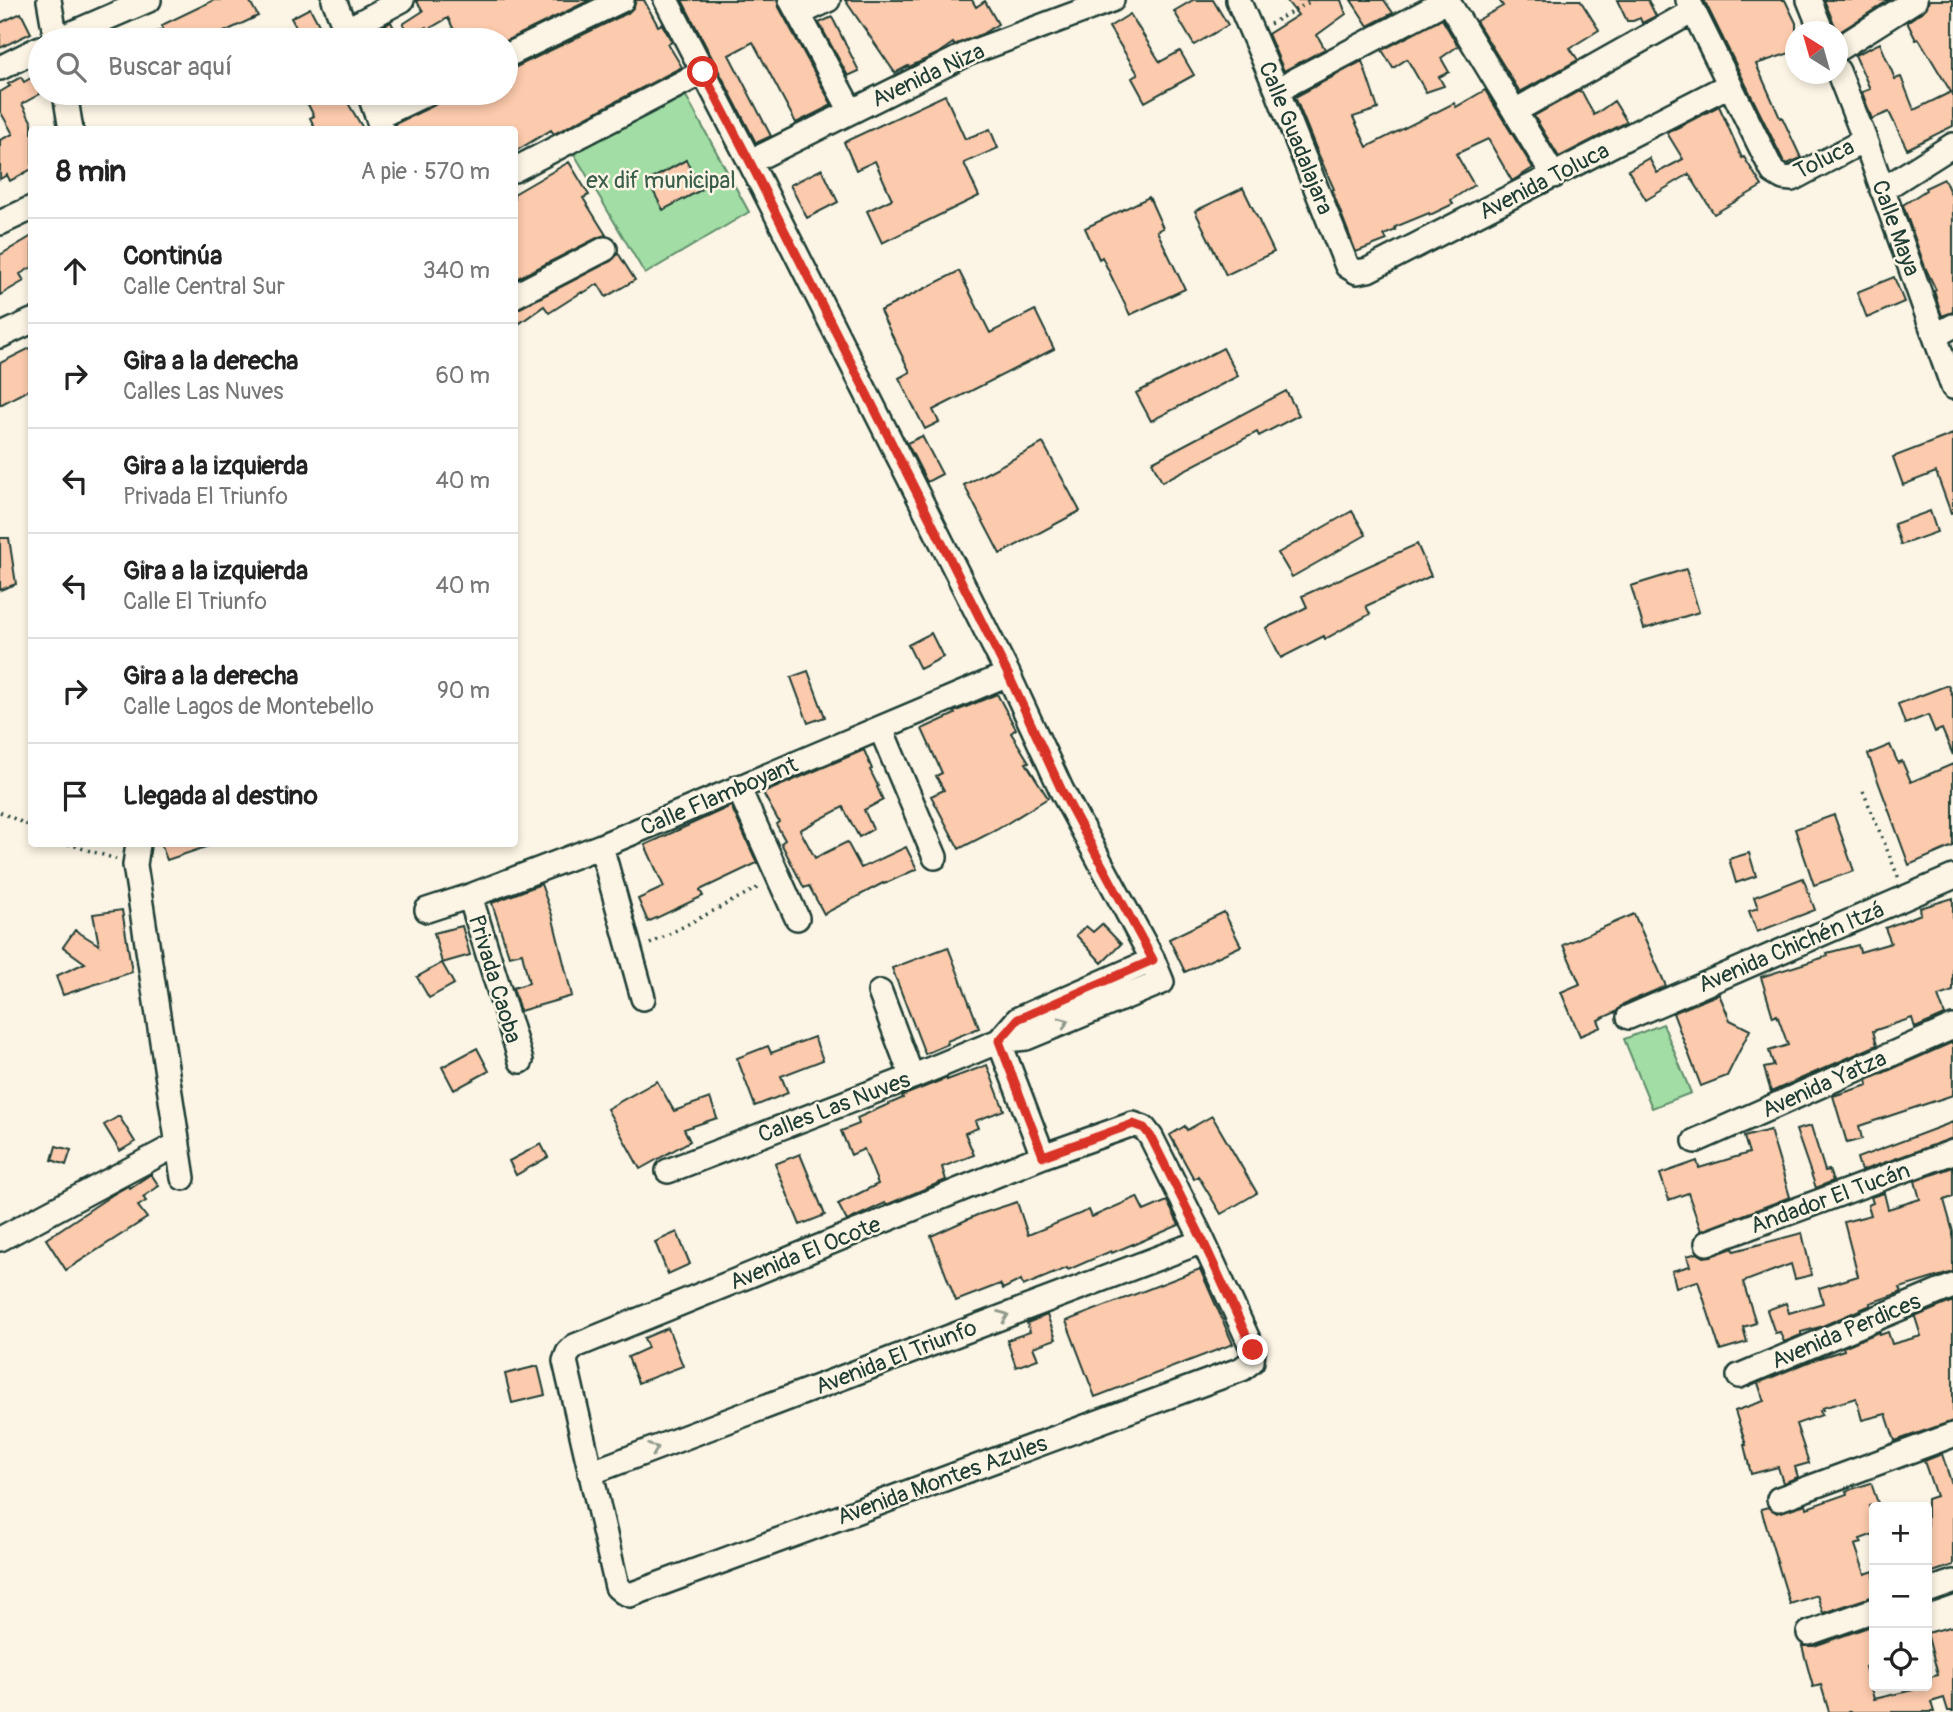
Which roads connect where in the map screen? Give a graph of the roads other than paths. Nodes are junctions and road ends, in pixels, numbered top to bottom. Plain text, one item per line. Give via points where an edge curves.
1 (49, 0) edge
2 (149, 0) edge
3 (334, 0) edge
4 (402, 0) edge
5 (622, 0) edge
6 (666, 0) edge
7 (828, 0) edge
8 (1112, 0) edge
9 (1238, 0) edge
10 (1809, 0) edge
11 (1915, 0) edge
12 (1439, 2) edge
13 (1691, 5) edge
14 (795, 7) edge
15 (1053, 10) edge
16 (1818, 21) edge
17 (54, 28) edge
18 (84, 28) edge
19 (345, 28) edge
20 (359, 28) edge
21 (1848, 43) edge
22 (518, 50) edge
23 (28, 54) edge
24 (0, 68) edge
25 (703, 72) junction
26 (1843, 84) edge
27 (1729, 85) junction
28 (1276, 90) junction
29 (67, 105) edge
30 (373, 105) edge
31 (408, 105) edge
32 (851, 111) junction
33 (1515, 111) junction
34 (379, 123) edge
35 (70, 126) edge
36 (1865, 139) junction
37 (1953, 145) edge
38 (750, 162) junction
39 (518, 168) edge
40 (1554, 176) junction
41 (1882, 190) junction
42 (28, 210) edge
43 (0, 223) edge
44 (605, 249) dead end
45 (1357, 272) joint
46 (518, 294) edge
47 (28, 323) edge
48 (1944, 331) edge
49 (0, 336) edge
50 (1953, 387) edge
51 (1008, 674) junction
52 (881, 729) junction
53 (738, 787) junction
54 (601, 846) junction
55 (137, 854) edge
56 (935, 857) dead end
57 (1953, 877) edge
58 (470, 897) junction
59 (427, 910) dead end
60 (797, 918) dead end
61 (1153, 960) junction
62 (880, 992) dead end
63 (643, 998) dead end
64 (1629, 1017) dead end
65 (1953, 1027) edge
66 (999, 1041) junction
67 (521, 1061) dead end
68 (912, 1077) junction
69 (1695, 1142) dead end
70 (178, 1144) junction
71 (1953, 1152) edge
72 (1043, 1156) junction
73 (668, 1171) dead end
74 (183, 1178) dead end
75 (0, 1239) edge
76 (1203, 1241) junction
77 (1707, 1243) dead end
78 (1953, 1286) edge
79 (1739, 1376) dead end
80 (1953, 1435) edge
81 (590, 1473) junction
82 (1779, 1499) dead end
83 (1953, 1582) edge
84 (1932, 1589) edge
85 (1869, 1612) edge
86 (1809, 1633) dead end

1 - 17 street
2 - 18 street
3 - 19 street
4 - 20 street
5 - 22 street
6 - 25 street
7 - 14 street
8 - 15 street, Avenida Niza
9 - 28 street, Calle Guadalajara
10 - 16 street
11 - 21 street
12 - 28 street
12 - 33 street
13 - 27 street
13 - 33 street
14 - 32 street
15 - 32 street, Avenida Niza
23 - 24 street
25 - 38 street
25 - 39 street
26 - 36 street, Calle Maya
27 - 36 street, Toluca via 1773,172 1783,178 1792,179
27 - 40 street, Avenida Toluca
28 - 45 street, Calle Guadalajara via 1347,266
29 - 35 street
30 - 34 street
31 - 34 street
32 - 38 street, Avenida Niza
33 - 40 street
36 - 41 street, Calle Maya
37 - 41 street
38 - 51 street
40 - 45 street, Avenida Toluca
41 - 48 street, Calle Maya
42 - 43 street
44 - 46 street
47 - 49 street
48 - 50 street, Calle Maya
51 - 52 street, Calle Flamboyant
51 - 61 street via 1062,791
52 - 53 street, Calle Flamboyant
52 - 56 street
53 - 54 street, Calle Flamboyant
53 - 60 street
54 - 58 street, Calle Flamboyant
54 - 63 street
55 - 70 street
57 - 64 street, Avenida Chichén Itzá
58 - 59 street, Calle Flamboyant
58 - 67 street, Privada Caoba
61 - 66 street, Calles Las Nuves via 1018,1019
66 -> 61 street, Calles Las Nuves via 1026,1038 1162,982
62 - 68 street
65 - 69 street, Avenida Yatza
66 - 68 street, Calles Las Nuves
66 - 72 street
68 - 73 street, Calles Las Nuves
70 - 74 street
70 - 75 street
71 - 77 street, Andador El Tucán
72 - 76 street, Avenida El Ocote via 1133,1124 1144,1128
72 - 81 street, Avenida El Ocote via 575,1346 565,1361
81 -> 76 street, Avenida El Triunfo
76 - 81 street, Avenida Montes Azules via 1253,1350 1252,1361 1242,1369 630,1595 617,1587
78 - 79 street, Avenida Perdices
80 - 82 street
83 - 84 street
85 - 86 street

